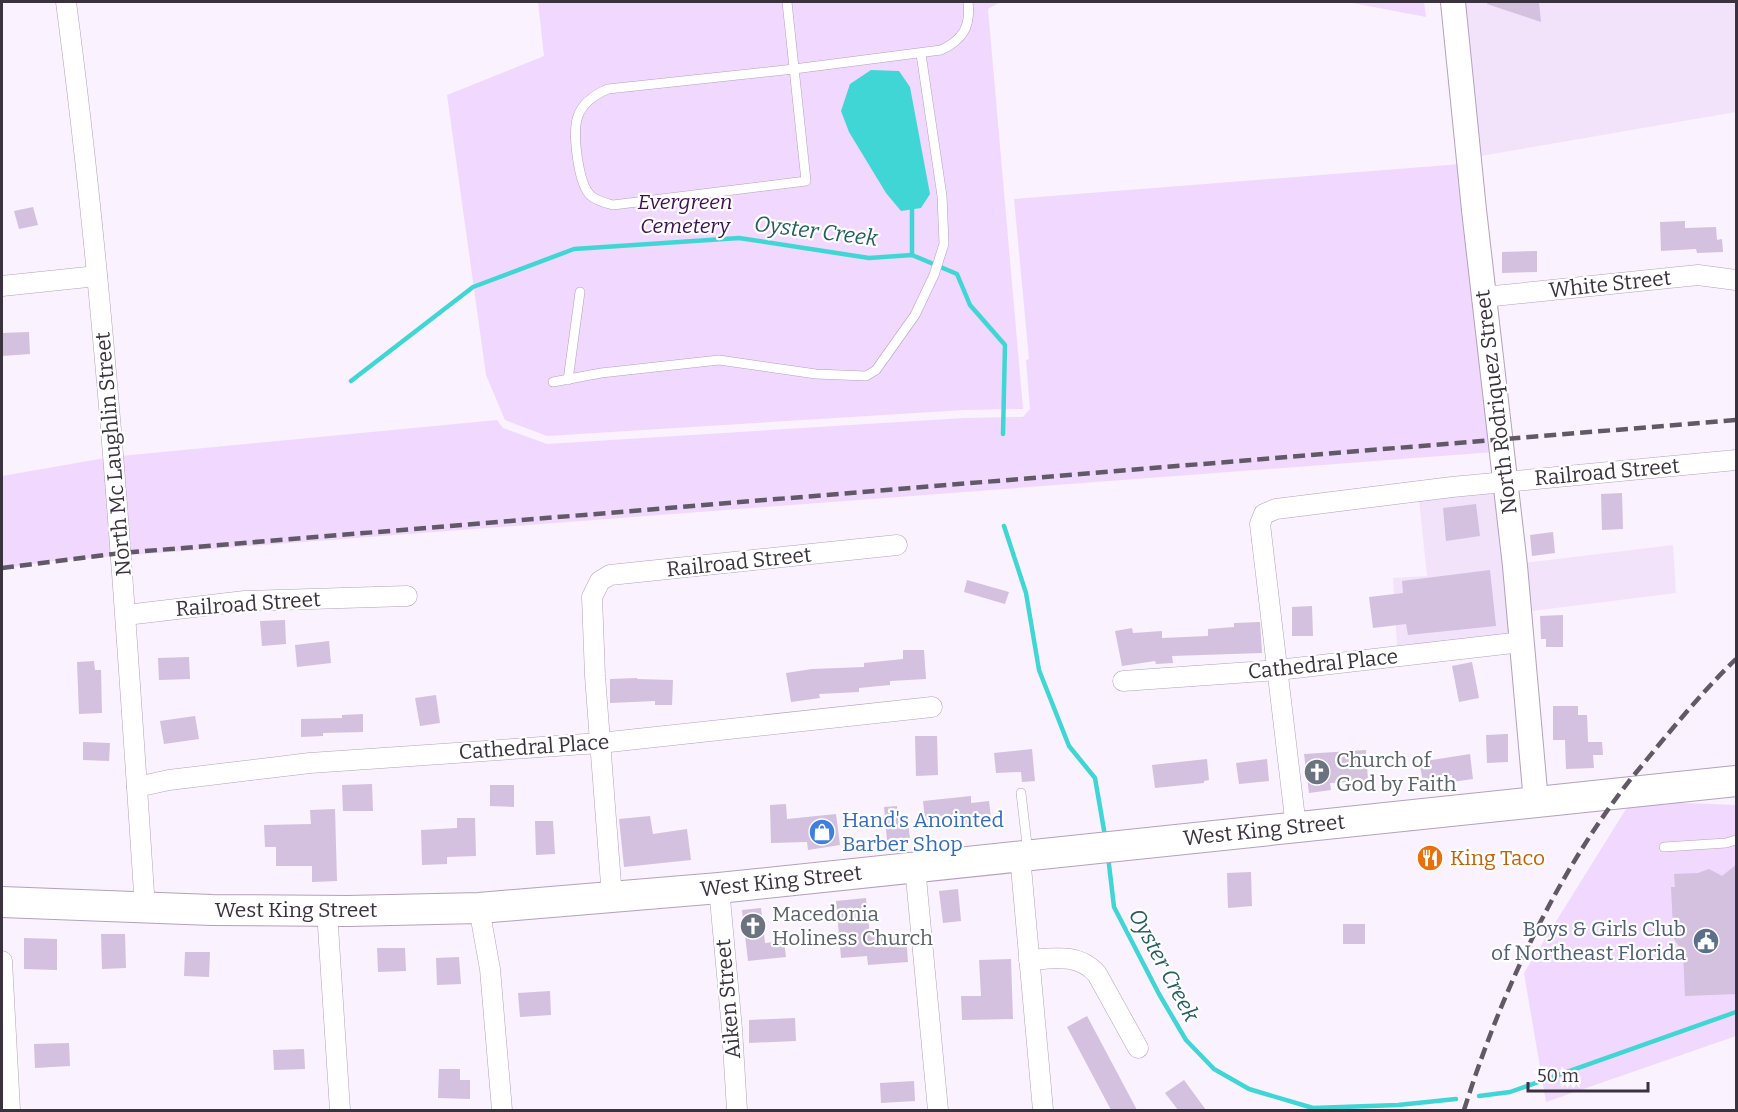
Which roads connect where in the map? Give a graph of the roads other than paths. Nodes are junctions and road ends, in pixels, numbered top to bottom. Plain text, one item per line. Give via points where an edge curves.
1 (66, 2) edge
2 (787, 2) edge
3 (968, 2) edge
4 (1453, 2) edge
5 (921, 54) junction
6 (794, 69) junction
7 (97, 276) junction
8 (1737, 280) edge
9 (2, 286) edge
10 (580, 292) dead end
11 (1484, 297) junction
12 (568, 380) junction
13 (553, 382) dead end
14 (1737, 460) edge
15 (1505, 482) junction
16 (897, 545) dead end
17 (407, 596) dead end
18 (126, 615) junction
19 (1522, 642) junction
20 (1278, 670) junction
21 (1123, 681) dead end
22 (932, 707) dead end
23 (600, 743) junction
24 (1737, 780) edge
25 (137, 787) junction
26 (1021, 793) dead end
27 (1536, 802) junction
28 (1296, 827) junction
29 (1737, 840) edge
30 (1664, 847) dead end
31 (1024, 855) junction
32 (915, 867) junction
33 (719, 888) junction
34 (612, 897) junction
35 (2, 902) edge
36 (145, 908) junction
37 (479, 908) junction
38 (327, 911) junction
39 (1029, 960) junction
40 (2, 961) edge
41 (1138, 1048) dead end
42 (4, 1069) edge
43 (10, 1110) edge
44 (340, 1110) edge
45 (502, 1110) edge
46 (737, 1110) edge
47 (938, 1110) edge
48 (1042, 1110) edge

1 - 7 street, North Mc Laughlin Street
2 - 6 lane
3 - 5 lane via 963,36 953,45
4 - 11 street, North Rodriquez Street
5 - 6 lane
5 - 12 lane via 942,196 944,244 915,315 876,370 866,376 816,374 718,360
6 - 6 lane via 806,181 613,204 591,196 585,187 575,138 578,116 597,94 616,88
7 - 9 street
7 - 18 street, North Mc Laughlin Street
8 - 11 street, White Street via 1698,275
10 - 12 lane
11 - 15 street, North Rodriquez Street
12 - 13 lane
14 - 15 street, Railroad Street
15 - 19 street, North Rodriquez Street
15 - 20 street, Railroad Street via 1276,509 1264,514 1260,524
16 - 23 street, Railroad Street via 610,575 600,581 592,597
17 - 18 street, Railroad Street via 245,601
18 - 25 street, North Mc Laughlin Street
19 - 20 street, Cathedral Place
19 - 27 street, North Rodriquez Street
20 - 21 street, Cathedral Place
20 - 28 street
22 - 23 street, Cathedral Place
23 - 25 street, Cathedral Place via 310,764
23 - 34 street
24 - 27 main road, West King Street
25 - 36 street, North Mc Laughlin Street
26 - 31 lane
27 - 28 main road, West King Street
28 - 31 main road, West King Street
29 - 30 lane
31 - 32 main road, West King Street
31 - 39 street
32 - 33 main road, West King Street
32 - 47 street
33 - 34 main road, West King Street
33 - 46 street, Aiken Street
34 - 37 main road, West King Street
35 - 36 main road, West King Street
36 - 38 main road, West King Street
37 - 38 main road, West King Street
37 - 45 street via 490,969
38 - 44 street
39 - 41 street via 1063,957 1089,965
39 - 48 street
40 - 42 street
42 - 43 street

